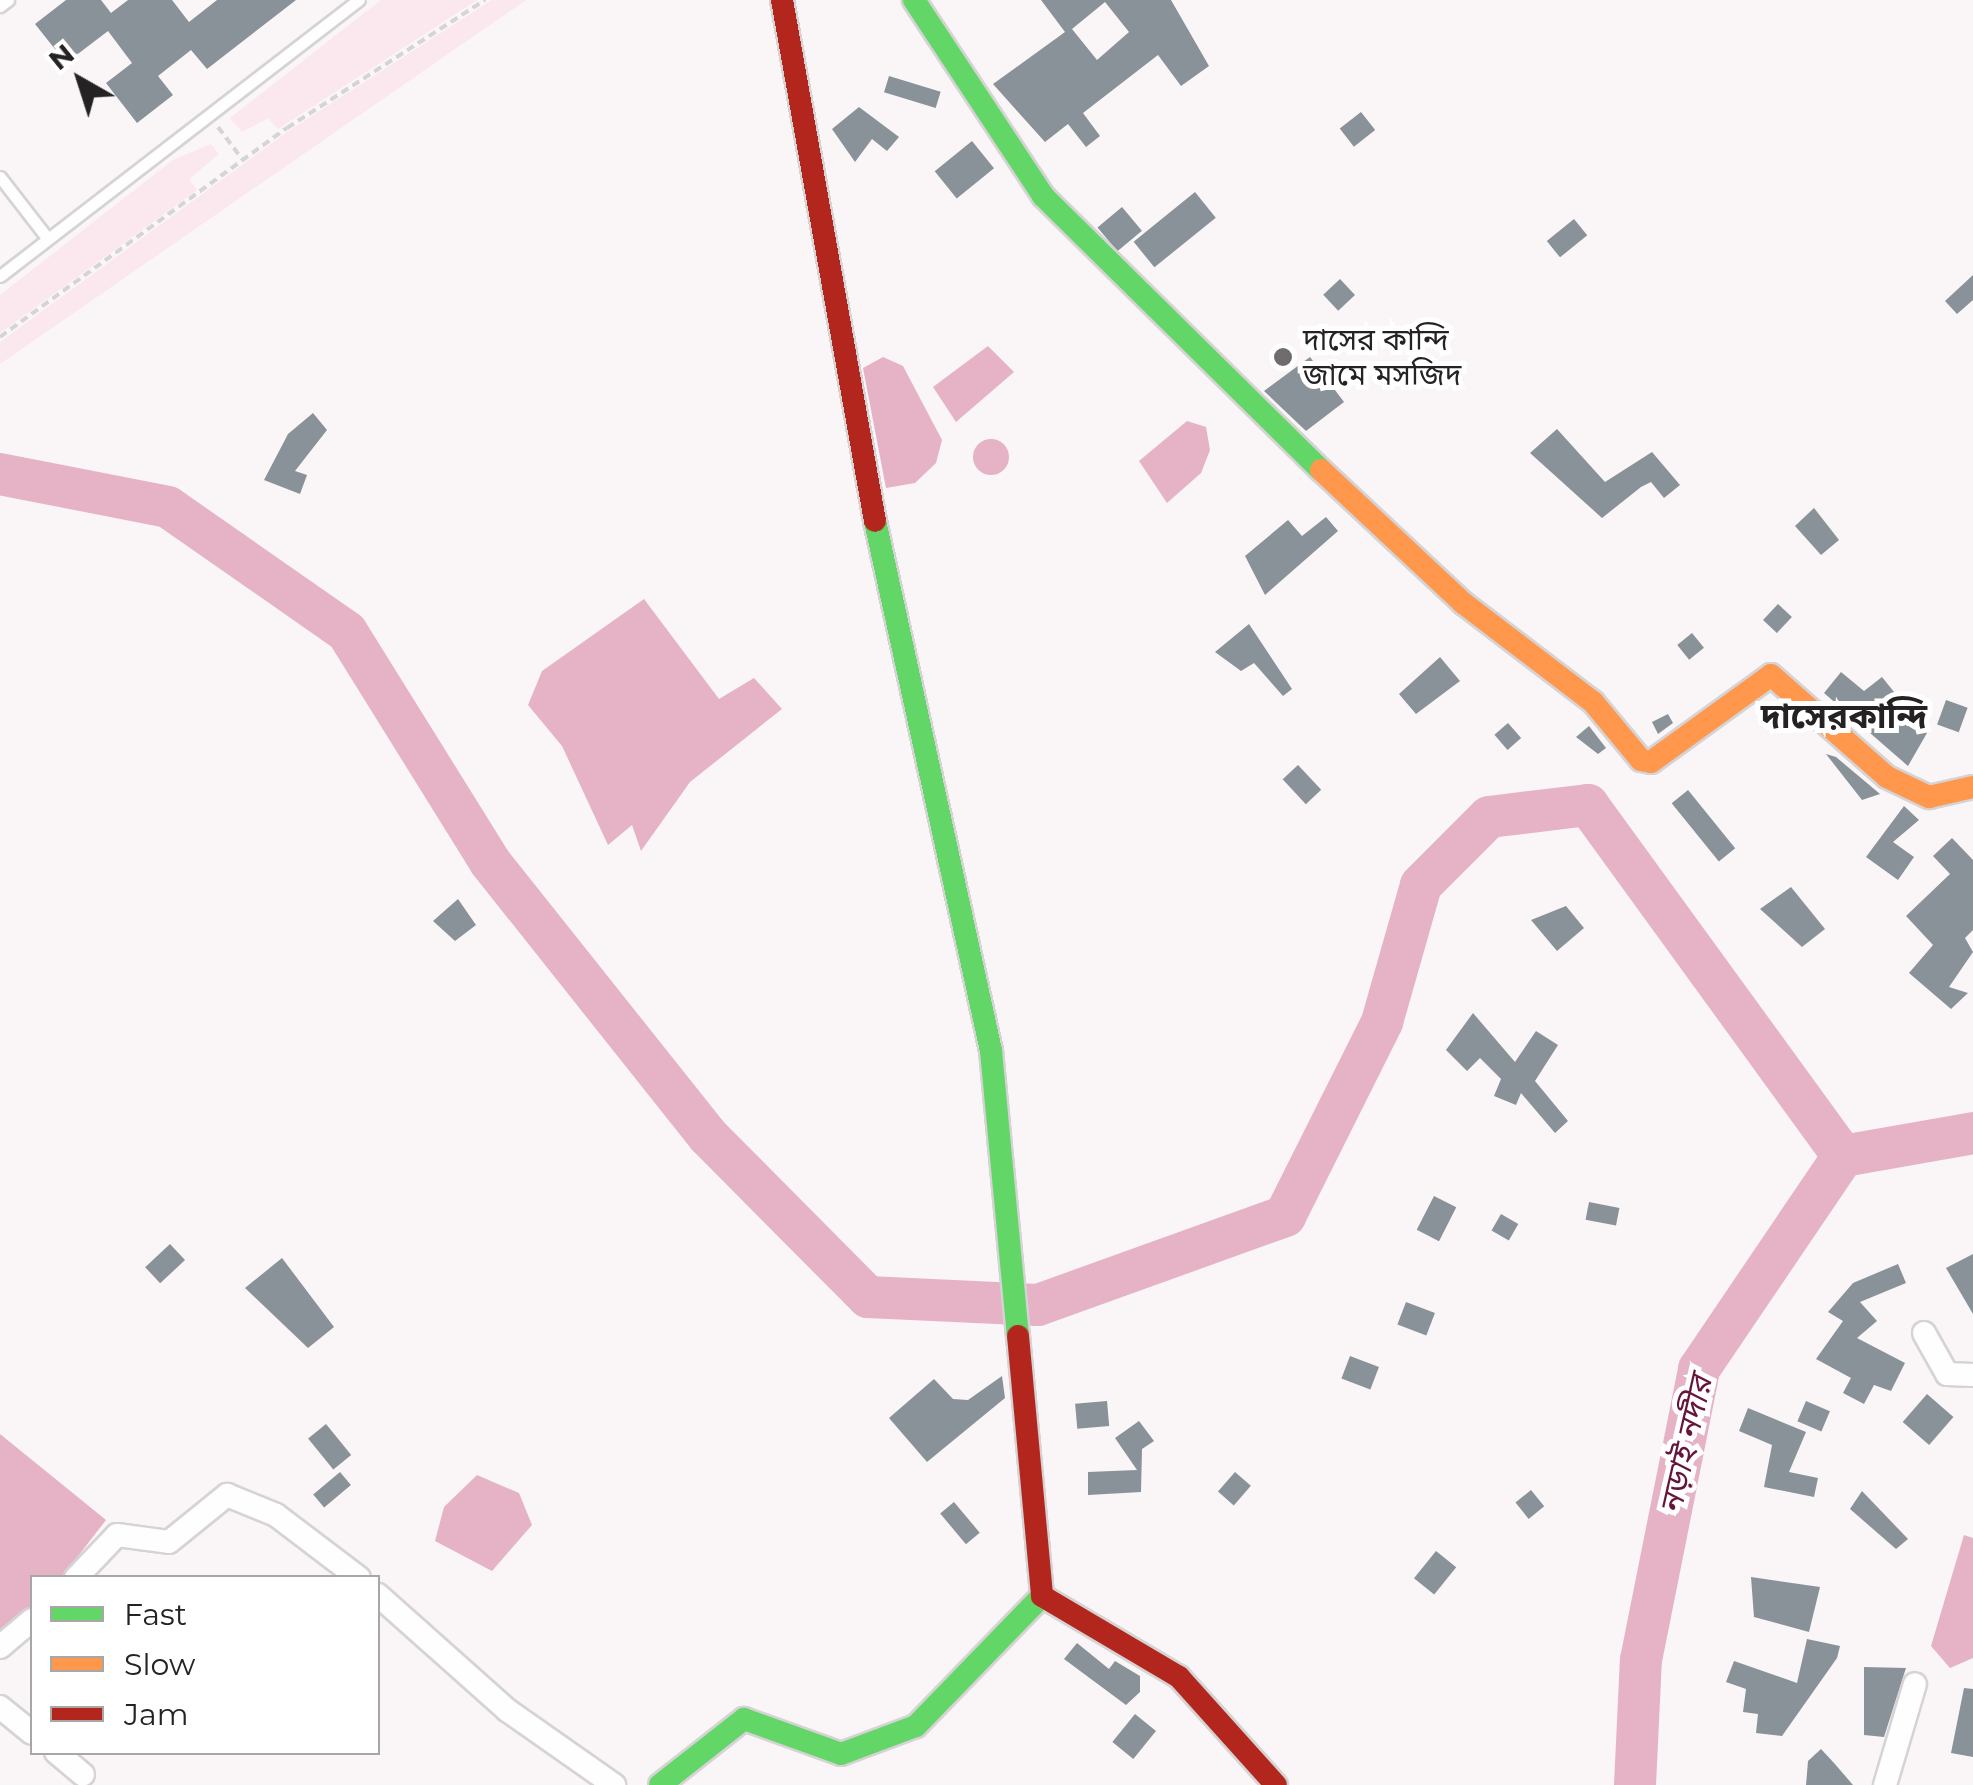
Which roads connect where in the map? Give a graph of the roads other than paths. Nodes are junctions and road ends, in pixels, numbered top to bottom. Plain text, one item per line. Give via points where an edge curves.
1 (8, 0) edge
2 (782, 0) edge
3 (914, 0) edge
4 (355, 1) edge
5 (0, 6) edge
6 (0, 177) edge
7 (48, 239) junction
8 (0, 276) edge
9 (1973, 787) edge
10 (1924, 1333) dead end
11 (1973, 1375) edge
12 (79, 1575) edge
13 (356, 1575) edge
14 (1044, 1585) junction
15 (380, 1597) edge
16 (30, 1622) edge
17 (0, 1648) edge
18 (1915, 1684) dead end
19 (0, 1708) edge
20 (30, 1731) edge
21 (60, 1755) edge
22 (83, 1775) dead end
23 (614, 1785) edge
24 (660, 1785) edge
25 (1276, 1785) edge
26 (1885, 1785) edge

1 - 5 lane
2 - 14 street via 862,461 991,1051
3 - 9 street via 1044,196 1140,301 1463,603 1593,702 1642,760 1651,762 1772,675 1887,776 1929,797
4 - 7 lane
6 - 7 lane
7 - 8 lane
10 - 11 street via 1947,1374
12 - 13 street via 116,1535 170,1542 227,1495 276,1515
14 - 24 street via 916,1726 872,1748 841,1754 744,1719
14 - 25 street via 1180,1677
15 - 23 street via 507,1710
16 - 17 street
18 - 26 street
19 - 20 street
21 - 22 street

